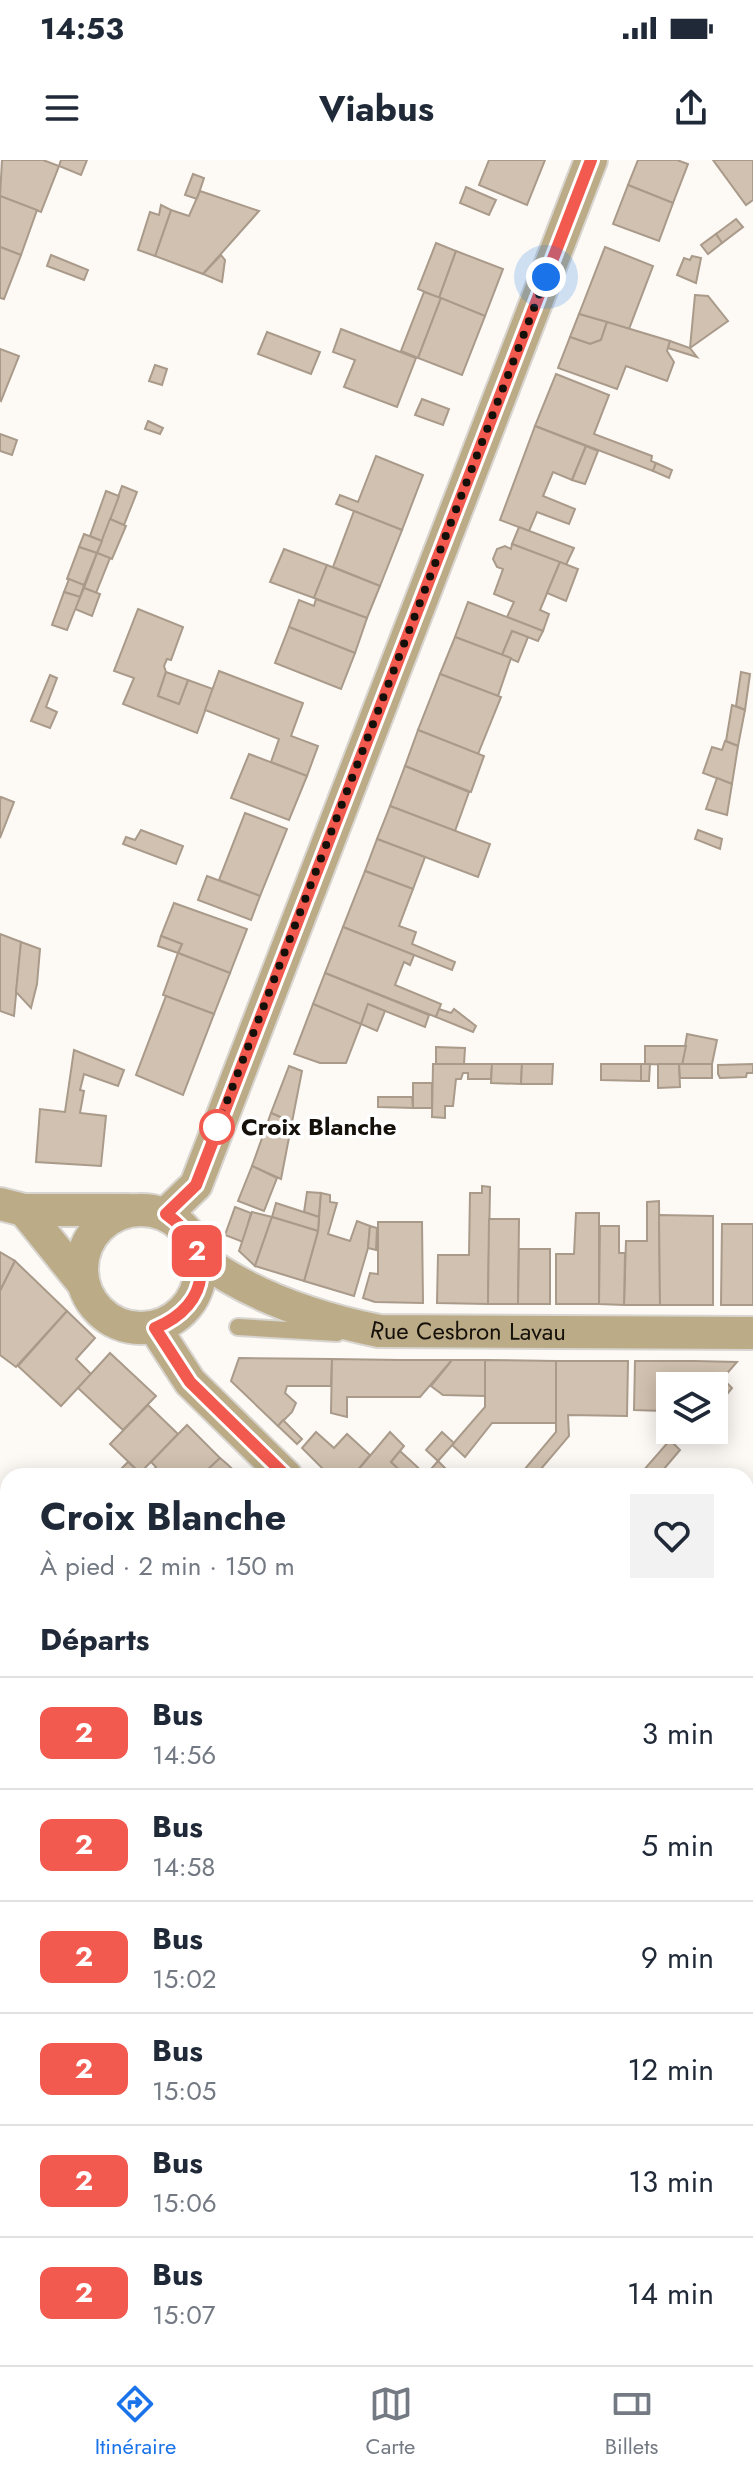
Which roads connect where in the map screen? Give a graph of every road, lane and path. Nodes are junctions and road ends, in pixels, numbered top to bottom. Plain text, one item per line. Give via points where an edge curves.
1 (591, 160) edge
2 (12, 1207) edge
3 (129, 1210) junction
4 (166, 1214) junction
5 (200, 1258) junction
6 (82, 1282) junction
7 (238, 1327) dead end
8 (358, 1327) junction
9 (155, 1328) junction
10 (753, 1333) edge
11 (278, 1468) edge

1 - 4 street via 196,1185
2 - 3 street
2 - 6 street
3 - 4 street
3 - 6 street via 96,1229 86,1245
4 - 5 street via 182,1225
5 - 8 street, Rue Cesbron Lavau via 241,1286
5 - 9 street via 195,1295 172,1321
6 - 9 street via 101,1314 118,1325
7 - 8 lane via 339,1333
8 - 10 street, Rue Cesbron Lavau
9 - 11 street via 190,1382

